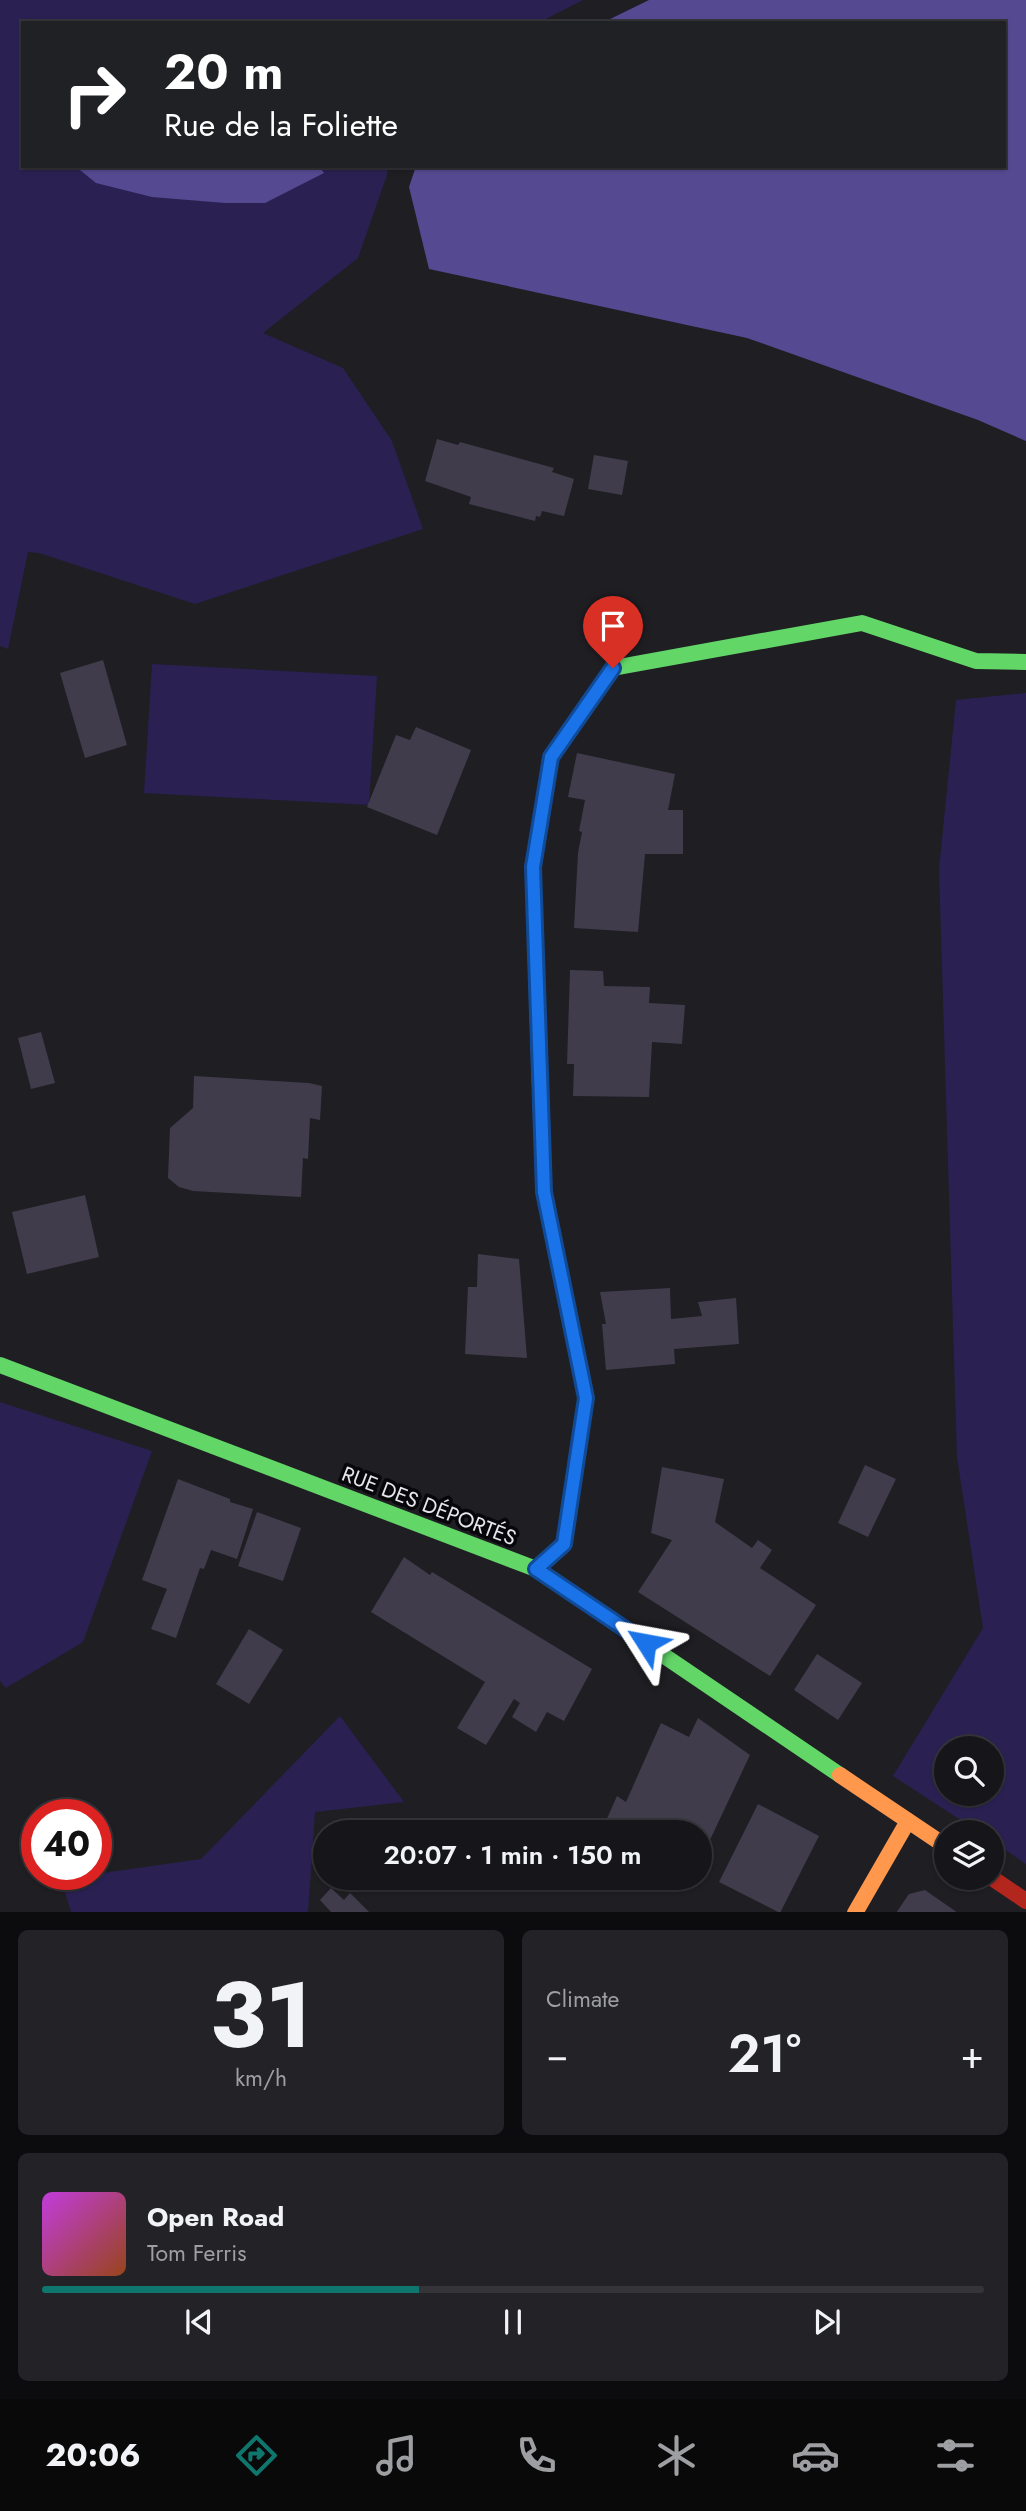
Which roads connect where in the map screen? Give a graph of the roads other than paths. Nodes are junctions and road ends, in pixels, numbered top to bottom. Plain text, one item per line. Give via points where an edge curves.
1 (1026, 662) edge
2 (0, 1365) edge
3 (536, 1569) junction
4 (908, 1821) junction
5 (934, 1838) edge
6 (1004, 1886) edge
7 (1026, 1901) edge
8 (856, 1912) edge

1 - 3 street via 976,661 862,623 613,668 551,757 533,867 544,1192 586,1398 564,1544
2 - 3 street, RUE DES DÉPORTÉS
3 - 4 street, RUE DES DÉPORTÉS
4 - 5 street, RUE DES DÉPORTÉS
4 - 8 street
6 - 7 street

